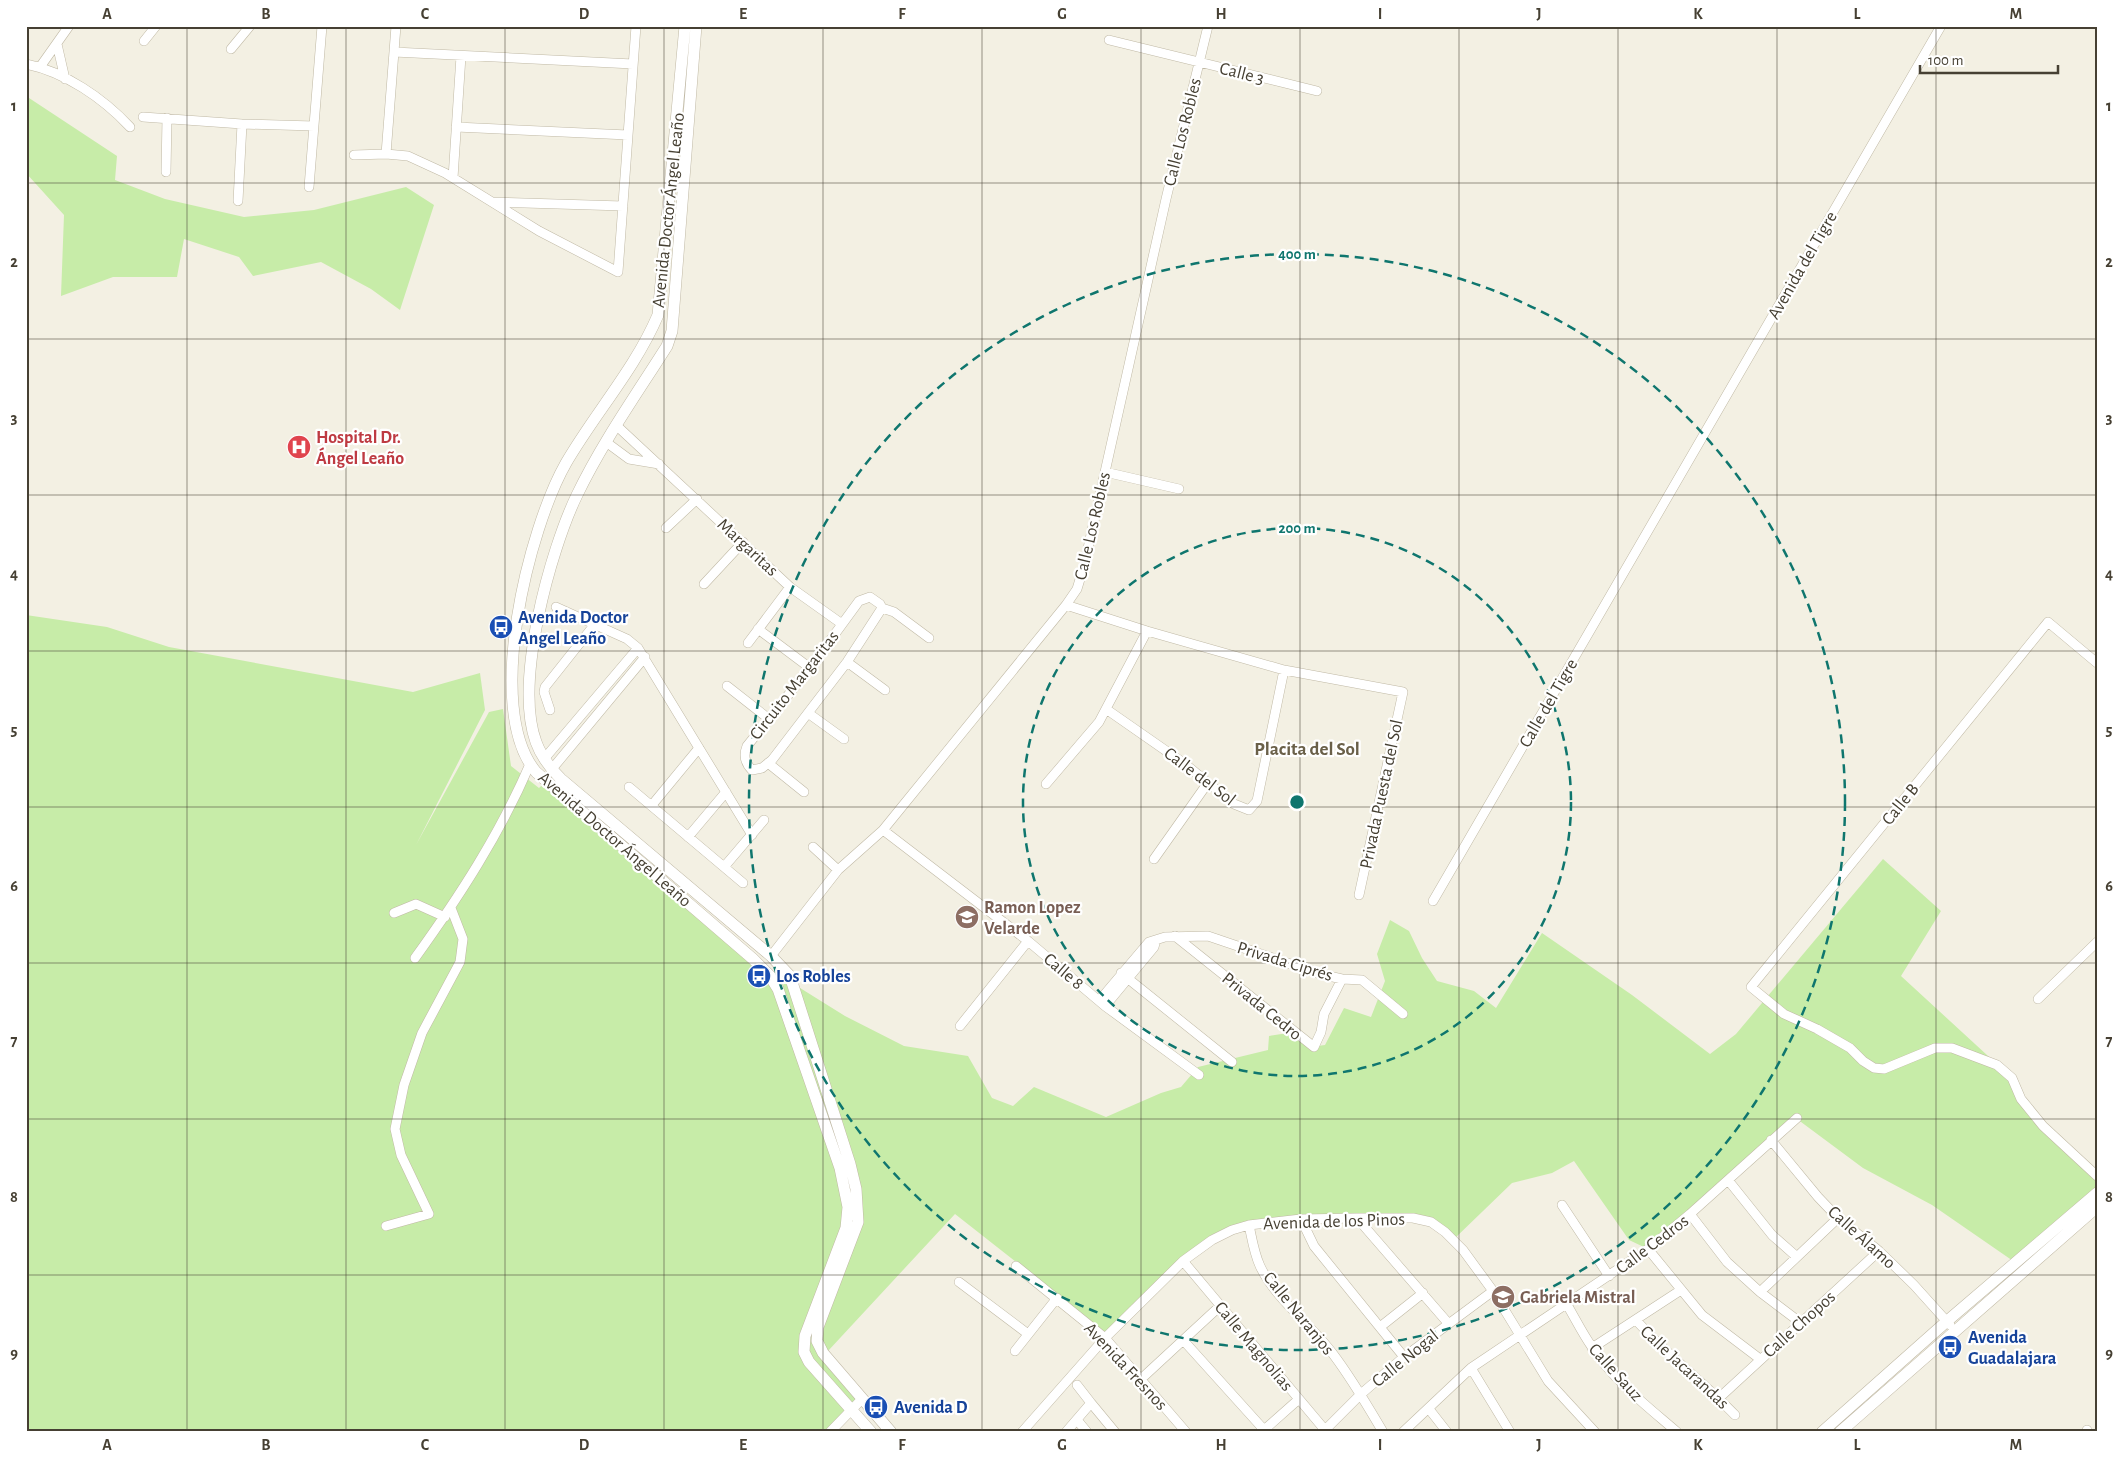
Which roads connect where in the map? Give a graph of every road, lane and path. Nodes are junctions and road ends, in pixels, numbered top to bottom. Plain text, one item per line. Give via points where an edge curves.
1 (69, 26) edge
2 (156, 26) edge
3 (250, 26) edge
4 (322, 26) edge
5 (396, 26) edge
6 (636, 26) edge
7 (685, 26) edge
8 (696, 26) edge
9 (1208, 26) edge
10 (1941, 26) edge
11 (1108, 40) dead end
12 (144, 41) dead end
13 (58, 44) junction
14 (231, 49) dead end
15 (394, 52) junction
16 (461, 56) junction
17 (1199, 62) junction
18 (26, 64) edge
19 (633, 64) junction
20 (40, 67) junction
21 (65, 79) junction
22 (1317, 91) dead end
23 (143, 117) dead end
24 (167, 118) junction
25 (242, 124) junction
26 (314, 126) junction
27 (130, 127) dead end
28 (456, 127) junction
29 (628, 135) junction
30 (386, 154) junction
31 (354, 155) dead end
32 (166, 172) dead end
33 (453, 178) junction
34 (309, 187) dead end
35 (238, 201) dead end
36 (490, 202) junction
37 (623, 206) junction
38 (617, 426) junction
39 (606, 442) junction
40 (659, 464) junction
41 (1105, 472) junction
42 (1179, 489) dead end
43 (697, 499) junction
44 (1662, 504) joint
45 (666, 528) dead end
46 (743, 542) junction
47 (704, 584) dead end
48 (790, 587) junction
49 (1066, 605) junction
50 (556, 607) dead end
51 (882, 608) junction
52 (595, 624) junction
53 (842, 624) junction
54 (758, 628) junction
55 (1147, 631) junction
56 (929, 638) dead end
57 (748, 643) dead end
58 (638, 648) junction
59 (645, 657) junction
60 (847, 662) junction
61 (2097, 663) edge
62 (810, 668) junction
63 (1284, 670) junction
64 (727, 686) dead end
65 (885, 690) dead end
66 (1106, 709) junction
67 (550, 710) dead end
68 (808, 713) junction
69 (769, 719) junction
70 (567, 732) junction
71 (844, 739) dead end
72 (576, 741) junction
73 (700, 748) junction
74 (544, 759) junction
75 (530, 764) junction
76 (768, 764) junction
77 (552, 769) junction
78 (1046, 784) dead end
79 (1208, 784) junction
80 (630, 788) dead end
81 (726, 792) junction
82 (804, 792) dead end
83 (652, 805) junction
84 (764, 820) dead end
85 (883, 830) junction
86 (752, 835) junction
87 (688, 836) junction
88 (814, 847) dead end
89 (1154, 859) dead end
90 (724, 867) junction
91 (838, 870) junction
92 (743, 883) dead end
93 (1359, 895) dead end
94 (1433, 901) dead end
95 (451, 908) junction
96 (394, 913) dead end
97 (445, 917) junction
98 (1175, 936) junction
99 (1028, 941) junction
100 (2097, 942) edge
101 (771, 956) junction
102 (415, 958) dead end
103 (1124, 975) junction
104 (1342, 979) junction
105 (2038, 999) dead end
106 (1102, 1003) junction
107 (1403, 1014) dead end
108 (960, 1026) dead end
109 (1232, 1062) dead end
110 (1199, 1075) dead end
111 (1797, 1118) dead end
112 (1771, 1140) junction
113 (2097, 1176) edge
114 (1728, 1180) junction
115 (2097, 1193) edge
116 (1562, 1205) dead end
117 (2097, 1207) edge
118 (1690, 1214) junction
119 (1357, 1218) junction
120 (1838, 1218) junction
121 (1301, 1219) junction
122 (1249, 1225) junction
123 (386, 1226) dead end
124 (1648, 1249) junction
125 (1879, 1251) junction
126 (1798, 1257) junction
127 (1184, 1261) junction
128 (1016, 1266) dead end
129 (1609, 1276) junction
130 (959, 1282) dead end
131 (1493, 1290) junction
132 (1681, 1290) junction
133 (1760, 1292) junction
134 (1423, 1293) junction
135 (1057, 1298) junction
136 (1566, 1303) junction
137 (1220, 1306) junction
138 (1636, 1320) junction
139 (1946, 1322) junction
140 (1448, 1323) junction
141 (1800, 1323) junction
142 (1380, 1327) junction
143 (1955, 1331) junction
144 (1028, 1334) junction
145 (1519, 1337) junction
146 (1105, 1338) junction
147 (1183, 1340) junction
148 (1592, 1348) junction
149 (1015, 1351) dead end
150 (1404, 1357) junction
151 (1760, 1359) junction
152 (833, 1365) junction
153 (1471, 1368) junction
154 (1893, 1369) junction
155 (822, 1377) junction
156 (1901, 1378) junction
157 (1141, 1379) junction
158 (1077, 1385) dead end
159 (1361, 1394) junction
160 (1719, 1398) junction
161 (1299, 1399) junction
162 (861, 1400) junction
163 (1091, 1403) junction
164 (851, 1409) junction
165 (1429, 1409) junction
166 (1735, 1415) dead end
167 (1077, 1420) junction
168 (1842, 1428) edge
169 (1265, 1431) edge
170 (1324, 1431) edge
171 (830, 1432) edge
172 (871, 1432) edge
173 (891, 1432) edge
174 (1022, 1432) edge
175 (1066, 1432) edge
176 (1087, 1432) edge
177 (1115, 1432) edge
178 (1186, 1432) edge
179 (1383, 1432) edge
180 (1404, 1432) edge
181 (1447, 1432) edge
182 (1510, 1432) edge
183 (1595, 1432) edge
184 (1677, 1432) edge
185 (1822, 1432) edge

1 - 13 street
2 - 12 street
3 - 14 street
4 - 26 street
5 - 15 street
6 - 19 street
7 - 75 street, Avenida Doctor Ángel Leaño via 658,315 647,340 567,463 552,492 525,576 512,686 516,721
8 - 38 street, Avenida Doctor Ángel Leaño via 672,331 667,346
9 - 17 street, Calle Los Robles
10 - 44 street, Avenida del Tigre
11 - 17 street, Calle 3
13 - 20 street
13 - 21 street
15 - 16 street
15 - 30 street
16 - 19 street
16 - 28 street
17 - 22 street, Calle 3
17 - 41 street, Calle Los Robles
18 - 20 street
19 - 29 street
20 - 21 street
21 - 27 street via 116,112
23 - 24 street
24 - 25 street
24 - 32 street
25 - 26 street
25 - 35 street
26 - 34 street
28 - 29 street
28 - 33 street
29 - 37 street
30 - 31 street
30 - 33 street via 408,156
33 - 36 street
36 - 37 street
36 - 37 street via 618,272
38 - 39 street, Avenida Doctor Ángel Leaño
38 - 40 street, Margaritas
39 - 40 street via 629,459
39 - 74 street, Avenida Doctor Ángel Leaño via 577,496 558,542 536,631 531,670 531,720 535,741
40 - 43 street, Margaritas
41 - 42 street
41 - 49 street, Calle Los Robles via 1084,566 1077,588
43 - 45 street
43 - 46 street, Margaritas
44 - 94 street, Calle del Tigre
46 - 47 street
46 - 48 street, Margaritas
48 - 53 street, Margaritas
48 - 54 street
49 - 55 street
49 - 85 street, Calle Los Robles
50 - 52 street
51 - 53 street, Circuito Margaritas via 870,597 859,601
51 - 56 street, Circuito Margaritas via 894,612
51 - 60 street, Circuito Margaritas
52 - 58 street
52 - 67 street via 545,687
53 - 62 street, Circuito Margaritas
54 - 57 street
54 - 62 street
55 - 63 street
55 - 66 street
58 - 59 street
58 - 70 street
59 - 72 street
59 - 73 street
60 - 65 street
60 - 68 street, Circuito Margaritas
61 - 113 street, Calle B via 2048,622 1751,987 1784,1014 1850,1048 1874,1068 1884,1069 1935,1048 1952,1048 1997,1065 2012,1078 2021,1099 2043,1126
62 - 69 street, Circuito Margaritas
63 - 79 street, Calle del Sol via 1257,801 1249,810 1234,804
63 - 93 street, Privada Puesta del Sol via 1403,692
64 - 69 street
66 - 78 street via 1099,722
66 - 79 street, Calle del Sol
68 - 71 street
68 - 76 street, Circuito Margaritas
69 - 76 street, Circuito Margaritas via 746,746 744,753 752,770
70 - 72 street
70 - 74 street
72 - 77 street
73 - 81 street
73 - 83 street
74 - 77 street, Avenida Doctor Ángel Leaño
75 - 95 street via 499,830
75 - 155 street, Avenida Doctor Ángel Leaño via 549,784 754,959 778,988 840,1168 848,1208 846,1228 804,1336 804,1352 815,1372
76 - 82 street
77 - 101 street, Avenida Doctor Ángel Leaño
79 - 89 street
80 - 83 street
81 - 86 street
81 - 87 street
83 - 87 street
84 - 86 street
85 - 91 street, Calle Los Robles
85 - 99 street, Calle 8
86 - 90 street
87 - 90 street
88 - 91 street
90 - 92 street
91 - 101 street, Calle Los Robles
95 - 97 street
95 - 123 street via 463,939 460,962 422,1033 404,1085 395,1129 401,1155 429,1214
96 - 97 street via 416,904
97 - 102 street
98 - 103 street, Privada Ciprés via 1149,942
98 - 104 street, Privada Ciprés via 1208,936 1277,961
98 - 104 street, Privada Cedro via 1314,1047 1324,1014
99 - 106 street, Calle 8
99 - 108 street
100 - 105 street
101 - 152 street, Avenida Doctor Ángel Leaño via 792,981 856,1189 859,1212 856,1232 818,1327 821,1350
103 - 106 street, Privada Ciprés
103 - 109 street
104 - 107 street, Privada Ciprés via 1362,980
106 - 110 street, Calle 8
111 - 112 street, Calle Cedros
112 - 114 street, Calle Cedros
112 - 120 street, Calle Álamo via 1808,1187
114 - 118 street, Calle Cedros
114 - 126 street via 1772,1235
115 - 139 street
116 - 129 street
117 - 143 street
118 - 124 street, Calle Cedros
118 - 133 street via 1727,1262
119 - 121 street, Avenida de los Pinos
119 - 131 street, Avenida de los Pinos via 1413,1218 1431,1222 1453,1240
119 - 134 street
120 - 125 street, Calle Álamo
120 - 126 street
121 - 122 street, Avenida de los Pinos
121 - 142 street via 1314,1246
122 - 127 street, Avenida de los Pinos via 1212,1240
122 - 159 street, Calle Naranjos via 1264,1274 1333,1353
124 - 129 street, Calle Cedros
124 - 132 street
125 - 139 street, Calle Álamo
125 - 141 street, Calle Chopos
126 - 133 street
127 - 137 street, Calle Magnolias
127 - 146 street, Avenida de los Pinos
128 - 135 street, Avenida Fresnos
129 - 136 street, Calle Cedros
130 - 144 street
131 - 140 street, Calle Nogal
131 - 145 street, Avenida de los Pinos
132 - 138 street
132 - 151 street via 1702,1315
133 - 141 street
134 - 140 street
134 - 142 street
135 - 144 street
135 - 146 street, Avenida Fresnos
136 - 145 street, Calle Cedros
136 - 148 street, Calle Sauz
137 - 147 street
137 - 161 street, Calle Magnolias
138 - 148 street
138 - 160 street, Calle Jacarandas
139 - 143 street, Calle Álamo
139 - 154 street
140 - 150 street, Calle Nogal
141 - 151 street, Calle Chopos
142 - 150 street
143 - 156 street
144 - 149 street
145 - 153 street, Calle Cedros
145 - 183 street, Avenida de los Pinos via 1552,1387
146 - 157 street, Avenida Fresnos
146 - 174 street, Avenida de los Pinos
147 - 157 street
147 - 169 street
148 - 184 street, Calle Sauz via 1623,1385
150 - 159 street, Calle Nogal
151 - 160 street, Calle Chopos
152 - 155 street via 834,1374 830,1378
152 - 162 street, Avenida Doctor Ángel Leaño
153 - 165 street, Calle Cedros
153 - 182 street
154 - 156 street
154 - 168 street
155 - 164 street, Avenida Doctor Ángel Leaño
156 - 168 street
157 - 178 street, Avenida Fresnos
158 - 163 street
159 - 170 street, Calle Nogal
159 - 179 street, Calle Naranjos
160 - 166 street, Calle Jacarandas
161 - 169 street
161 - 170 street, Calle Magnolias
162 - 164 street
162 - 173 street, Avenida Doctor Ángel Leaño
163 - 167 street
163 - 177 street
164 - 171 street
164 - 172 street, Avenida Doctor Ángel Leaño
165 - 180 street, Calle Cedros
165 - 181 street
167 - 175 street
167 - 176 street
168 - 185 street

